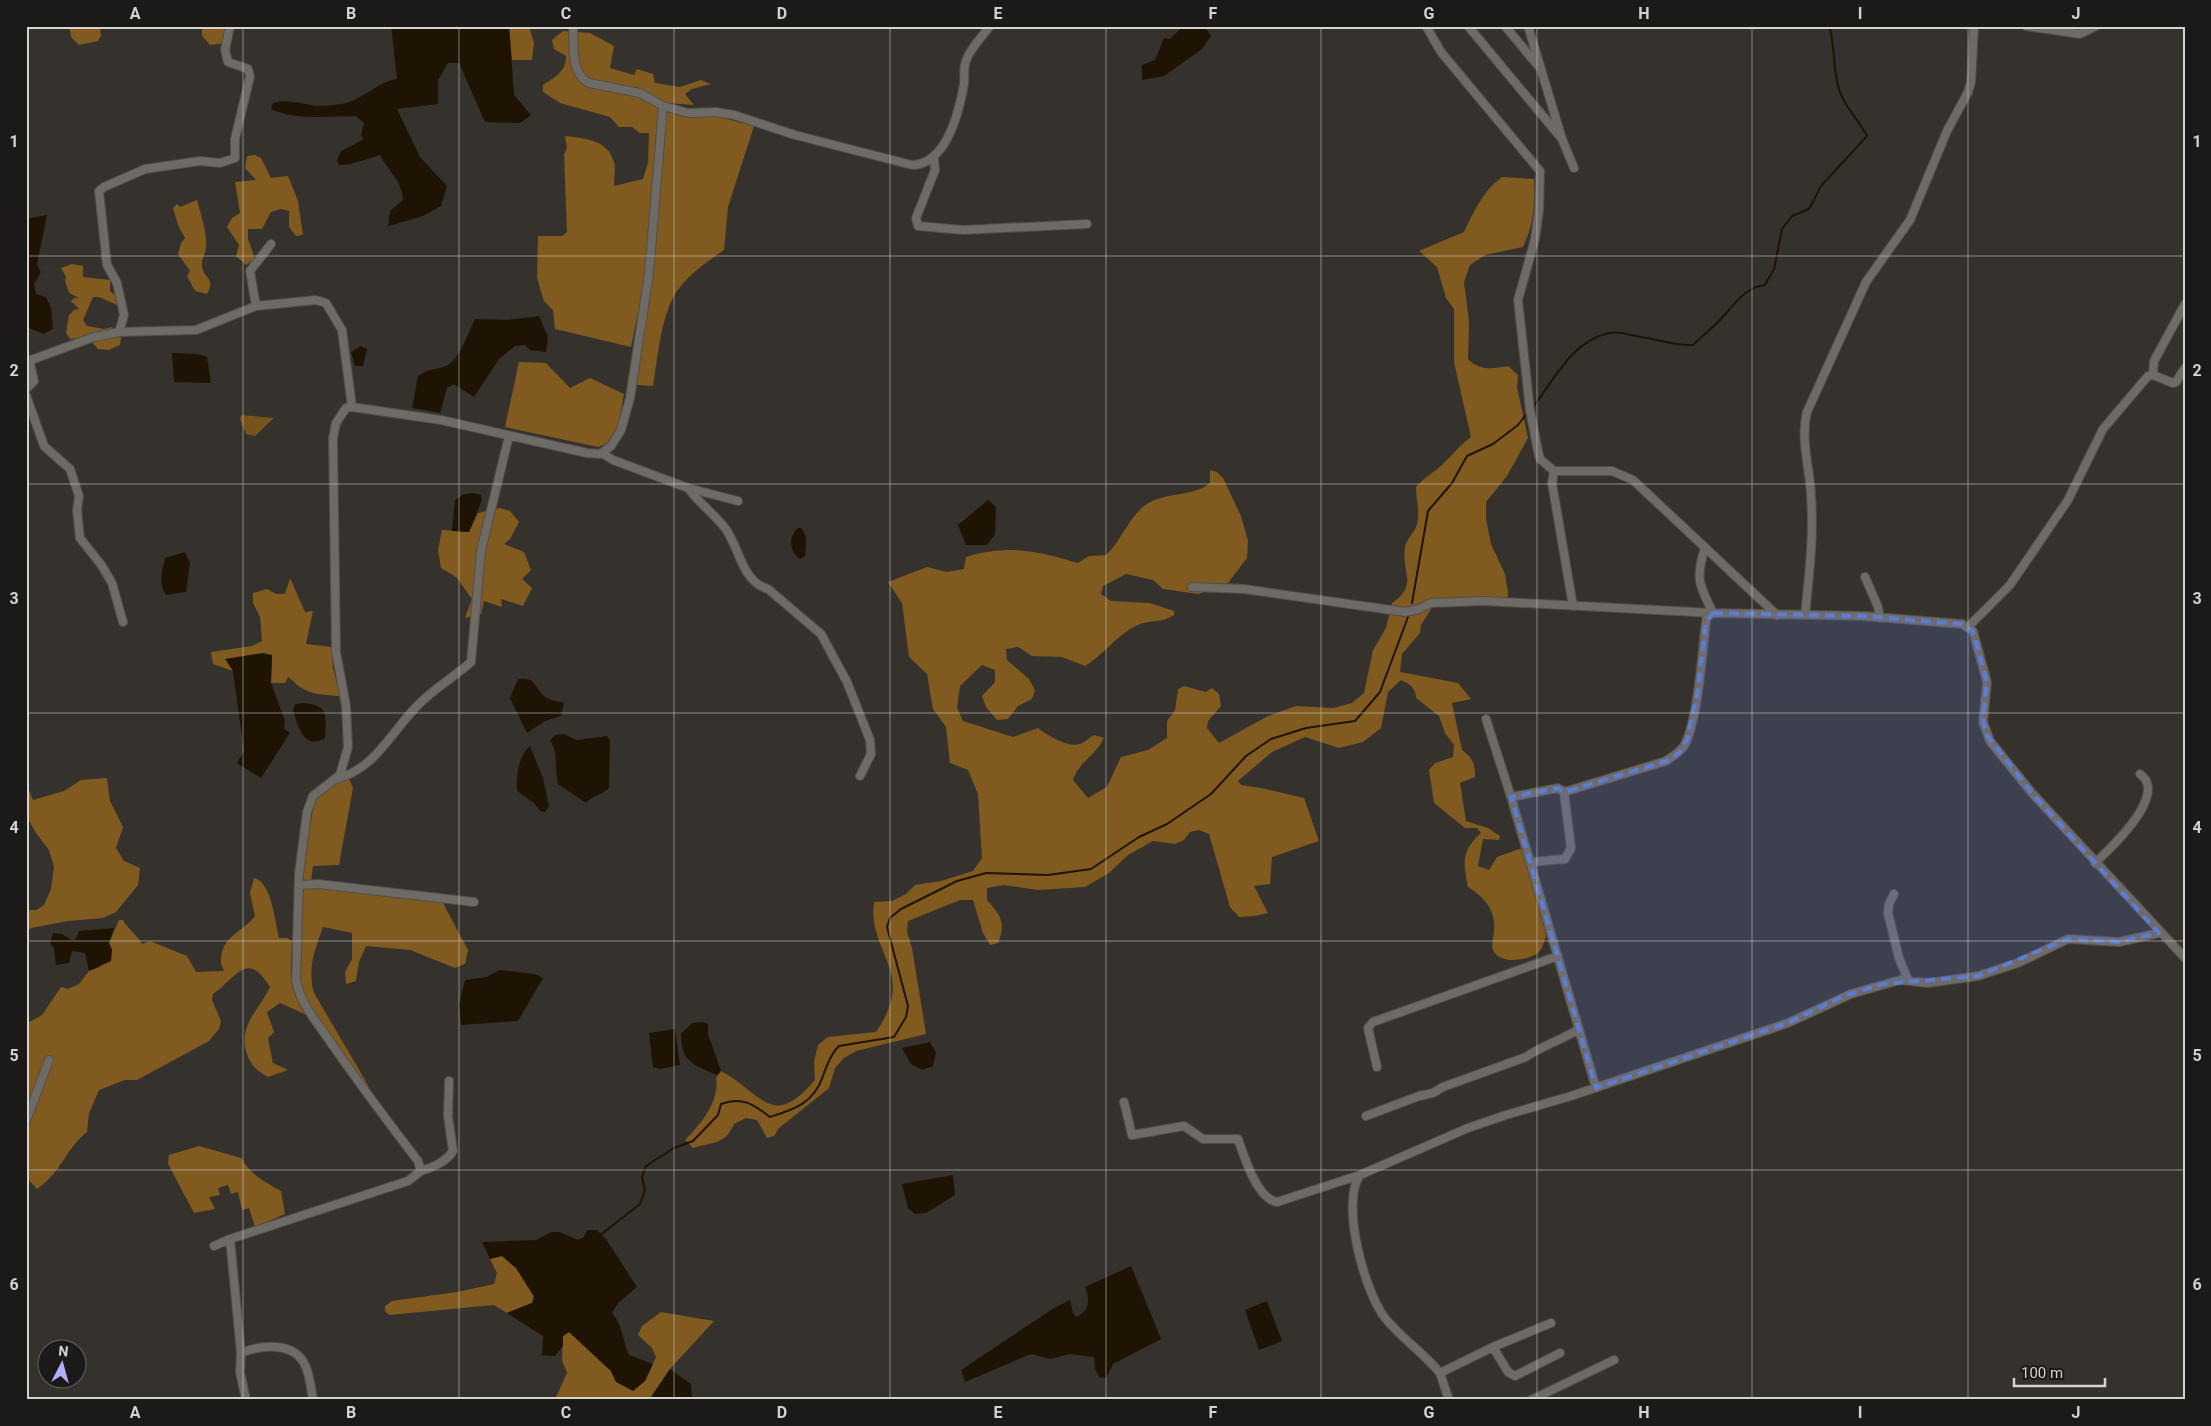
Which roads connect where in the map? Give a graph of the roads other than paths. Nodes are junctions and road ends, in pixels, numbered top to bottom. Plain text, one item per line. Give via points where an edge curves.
1 (230, 26) edge
2 (573, 26) edge
3 (990, 26) edge
4 (1426, 26) edge
5 (1468, 26) edge
6 (1505, 26) edge
7 (1528, 26) edge
8 (1974, 26) edge
9 (2026, 26) edge
10 (2096, 26) edge
11 (1542, 70) junction
12 (663, 106) junction
13 (1562, 139) junction
14 (934, 158) junction
15 (1574, 168) dead end
16 (1087, 224) dead end
17 (271, 244) dead end
18 (2185, 304) edge
19 (256, 306) junction
20 (119, 332) junction
21 (2185, 368) edge
22 (2153, 375) junction
23 (26, 389) edge
24 (26, 395) edge
25 (352, 407) junction
26 (509, 436) junction
27 (602, 453) junction
28 (1554, 471) junction
29 (688, 488) junction
30 (738, 501) dead end
31 (1705, 547) junction
32 (1864, 577) dead end
33 (1192, 587) dead end
34 (1573, 606) junction
35 (1714, 613) junction
36 (1777, 615) junction
37 (1805, 615) junction
38 (1880, 618) junction
39 (123, 622) dead end
40 (1968, 626) junction
41 (1486, 719) dead end
42 (2140, 774) dead end
43 (860, 776) dead end
44 (336, 779) junction
45 (1564, 792) junction
46 (1511, 797) junction
47 (1531, 862) junction
48 (2095, 863) junction
49 (299, 885) junction
50 (1894, 894) dead end
51 (474, 902) dead end
52 (2159, 933) junction
53 (1558, 956) junction
54 (2185, 958) edge
55 (1908, 980) junction
56 (1579, 1029) junction
57 (49, 1060) dead end
58 (1377, 1067) dead end
59 (449, 1081) dead end
60 (1596, 1088) junction
61 (1124, 1102) dead end
62 (1366, 1116) dead end
63 (26, 1121) edge
64 (421, 1171) junction
65 (1360, 1175) junction
66 (230, 1239) junction
67 (214, 1246) dead end
68 (1551, 1323) dead end
69 (1493, 1347) junction
70 (241, 1353) junction
71 (1560, 1353) dead end
72 (1614, 1360) dead end
73 (1440, 1373) junction
74 (1448, 1399) edge
75 (246, 1400) edge
76 (313, 1400) edge
77 (1531, 1400) edge

1 - 20 street via 225,50 228,62 248,69 250,76 236,132 235,158 220,163 200,161 145,169 99,191 106,265 117,283 124,315
2 - 12 street via 576,65 583,80 640,93
3 - 14 street via 966,60 958,110
4 - 28 street via 1441,52 1540,172 1535,239 1518,300 1530,410 1538,451 1540,459
5 - 13 street
6 - 11 street
7 - 11 street
8 - 37 street via 1968,92 1947,131 1910,220 1866,282 1807,412 1804,434 1811,496 1811,560
9 - 10 street via 2080,34
11 - 13 street
12 - 14 street via 688,113 734,115 795,135 912,165
12 - 27 street via 649,273 634,377 621,430 612,446
13 - 15 street
14 - 16 street via 935,170 916,218 918,226 963,230
17 - 19 street via 250,271
18 - 22 street via 2154,361
19 - 20 street via 196,330
19 - 25 street via 309,300 326,303 342,330
20 - 23 street via 88,339 32,360 34,381
21 - 22 street via 2173,383
22 - 40 street via 2148,376 2103,429 2068,500 2010,585
24 - 39 street via 44,446 70,469 79,496 80,538 112,583
25 - 26 street via 441,420
25 - 44 street via 346,408 339,416 333,438 336,652 348,738 346,760
26 - 27 street via 587,453
26 - 44 street via 482,545 471,662 418,705 364,767
27 - 29 street
28 - 31 street via 1612,471 1624,475 1641,486
28 - 34 street via 1552,482
29 - 30 street
29 - 43 street via 725,528 748,575 822,634 847,682 870,740 871,754
31 - 35 street via 1699,583
31 - 36 street
32 - 38 street
33 - 34 street via 1244,589 1405,612 1419,610 1431,603 1484,601
34 - 35 street
35 - 36 street
35 - 45 street via 1707,618 1697,695 1687,739 1679,752 1666,761
36 - 37 street
37 - 38 street
38 - 40 street
40 - 48 street via 1975,637 1987,682 1983,718 1986,734 2032,794
41 - 46 street
42 - 48 street via 2150,785 2146,801 2124,835
44 - 49 street via 316,792 308,806
45 - 46 street via 1558,788
45 - 47 street via 1569,854 1565,858
46 - 47 street
47 - 53 street
48 - 52 street
49 - 51 street via 318,884
49 - 64 street via 295,966 299,993 358,1081 418,1161
50 - 55 street via 1888,913
52 - 54 street
52 - 55 street via 2119,942 2068,939 2018,963 1978,976 1928,983
53 - 56 street
53 - 58 street via 1373,1022 1368,1028
55 - 60 street via 1844,996 1788,1023
56 - 60 street
56 - 62 street via 1526,1057
57 - 63 street
59 - 64 street via 448,1116 454,1151 435,1166
60 - 65 street via 1468,1128
61 - 65 street via 1132,1135 1184,1126 1203,1139 1238,1139 1243,1157 1263,1193 1272,1201
64 - 66 street via 408,1181
65 - 73 street via 1353,1190 1353,1220 1372,1297 1386,1319
66 - 67 street
66 - 70 street
68 - 69 street
69 - 71 street via 1508,1372 1516,1376
69 - 73 street
70 - 75 street via 240,1372
70 - 76 street via 266,1346 281,1348 298,1356 306,1366
72 - 77 street
73 - 74 street

